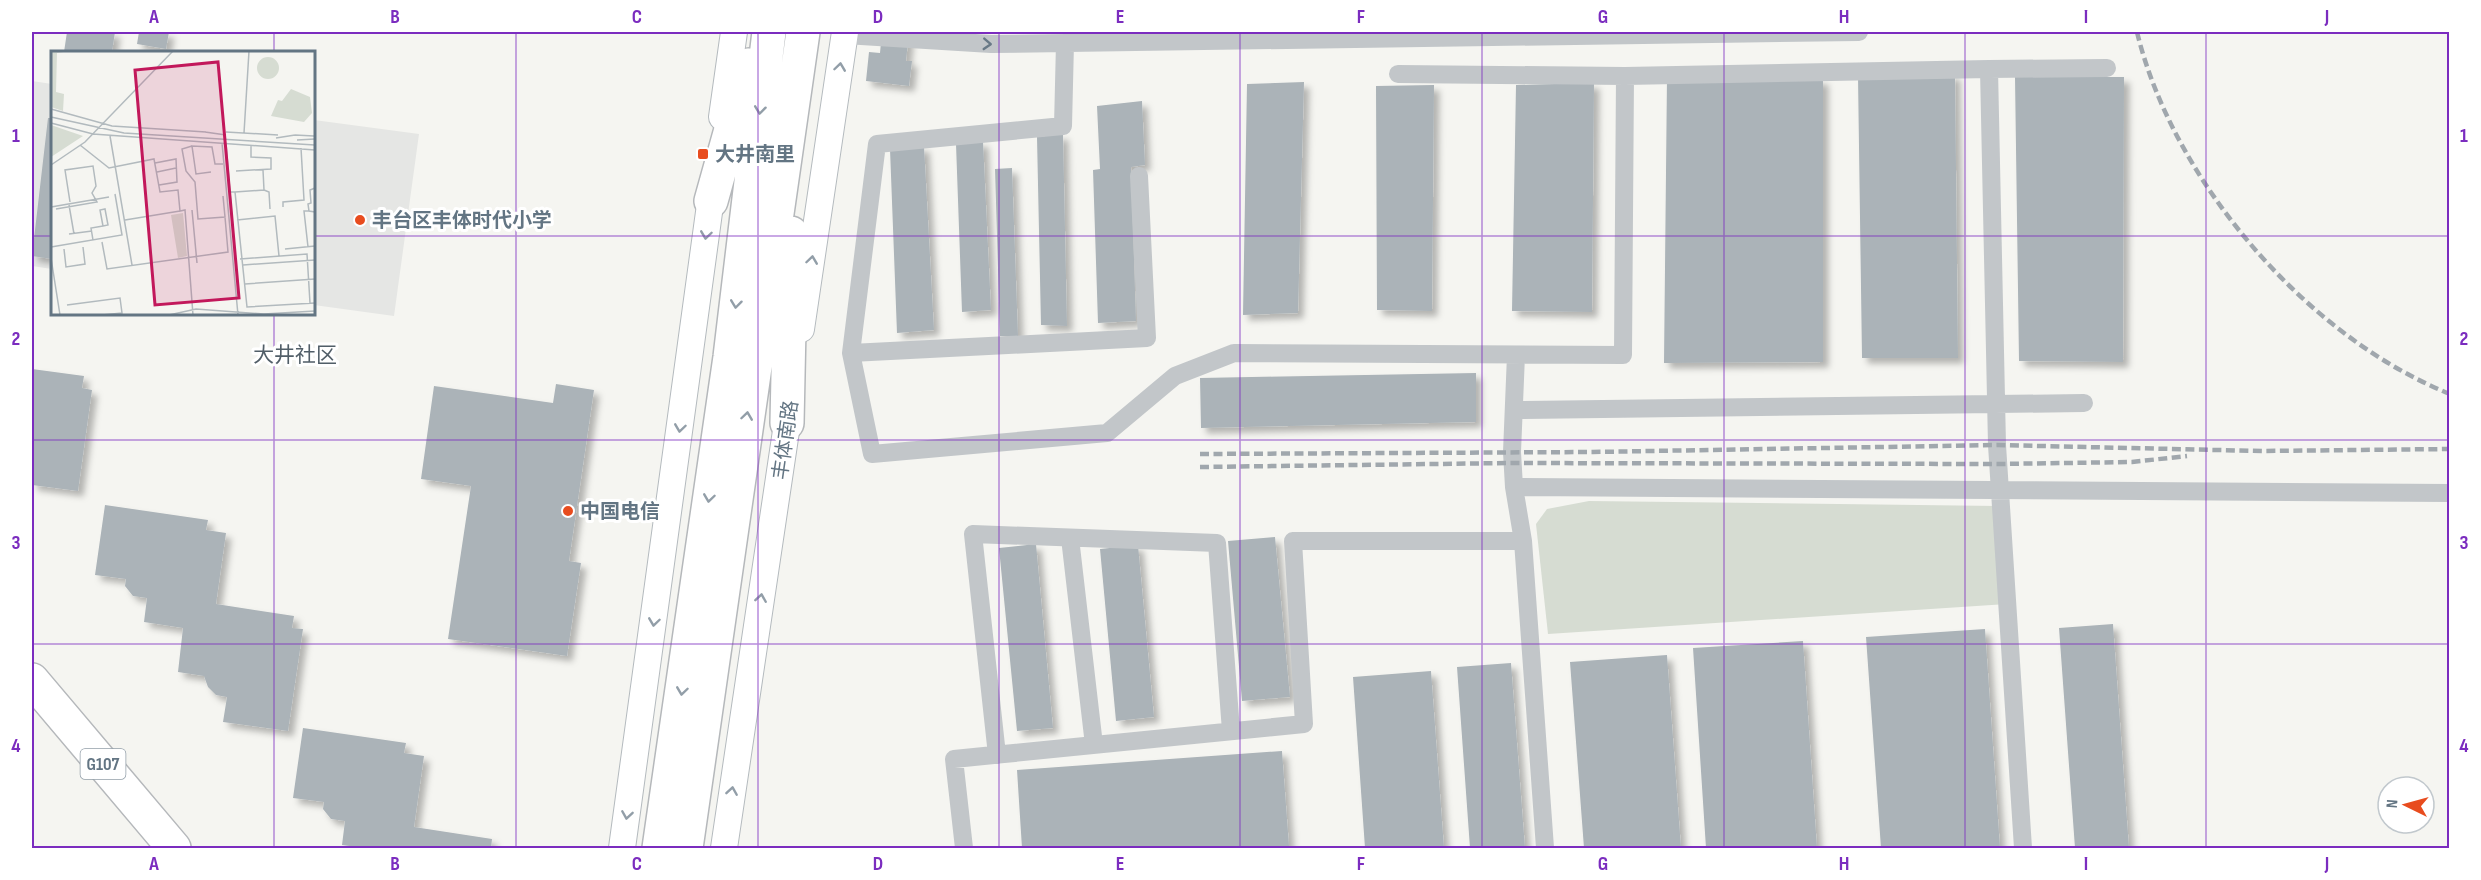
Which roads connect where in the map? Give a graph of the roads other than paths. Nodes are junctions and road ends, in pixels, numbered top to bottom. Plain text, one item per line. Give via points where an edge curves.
1 (734, 32) edge
2 (758, 32) edge
3 (769, 32) edge
4 (803, 32) edge
5 (1859, 32) edge
6 (845, 33) edge
7 (1065, 43) junction
8 (2108, 68) dead end
9 (1989, 69) junction
10 (1398, 74) dead end
11 (1625, 76) junction
12 (794, 87) junction
13 (1139, 176) dead end
14 (711, 201) junction
15 (851, 353) junction
16 (1516, 355) junction
17 (743, 357) junction
18 (2084, 403) dead end
19 (1996, 404) junction
20 (1516, 410) junction
21 (788, 423) junction
22 (1514, 487) junction
23 (2000, 489) junction
24 (2450, 493) edge
25 (1070, 538) junction
26 (1524, 542) junction
27 (32, 680) edge
28 (1231, 731) junction
29 (1094, 745) junction
30 (997, 755) junction
31 (174, 849) edge
32 (622, 849) edge
33 (659, 849) edge
34 (686, 849) edge
35 (724, 849) edge
36 (964, 849) edge
37 (1545, 849) edge
38 (2023, 849) edge

1 - 14 street
2 - 14 highway
3 -> 17 highway, 丰体南路
4 - 12 highway, 丰体南路
5 - 7 street
6 -> 7 street via 991,44
21 -> 6 street, 丰体南路
7 - 15 street via 1063,126 877,144
8 - 9 street
9 - 11 street
9 - 19 street
10 - 11 street
11 - 16 street via 1623,355
12 - 17 highway, 丰体南路
12 - 21 highway
13 - 15 street via 1147,338
14 -> 32 street
15 - 16 street via 872,454 1107,433 1175,376 1234,353
16 - 20 street
17 -> 33 highway, 丰体南路
34 -> 17 highway, 丰体南路
18 - 19 street
19 - 20 street
19 - 23 street
20 - 22 street
35 -> 21 street, 丰体南路
22 - 23 street
22 - 26 street
23 - 24 street
23 - 38 street
25 - 28 street via 1217,543
25 - 29 street
25 - 30 street via 973,534
26 - 28 street via 1293,541 1304,724
26 - 37 street
27 - 31 highway, G107
28 - 29 street
29 - 30 street
30 - 36 street via 954,759

